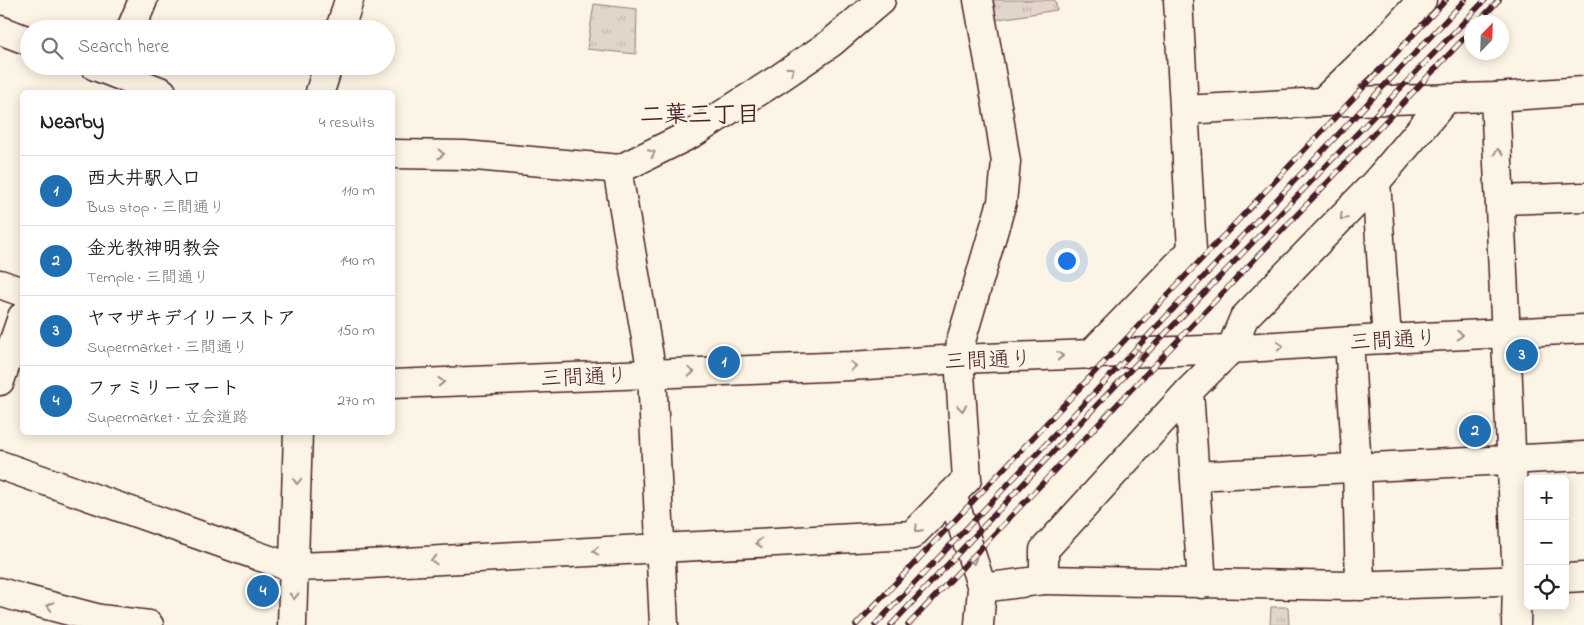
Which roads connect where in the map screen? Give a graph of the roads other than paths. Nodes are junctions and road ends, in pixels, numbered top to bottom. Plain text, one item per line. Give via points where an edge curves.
1 (143, 0) edge
2 (349, 0) edge
3 (881, 0) edge
4 (978, 0) edge
5 (1178, 0) edge
6 (1422, 0) edge
7 (135, 20) edge
8 (343, 20) edge
9 (0, 30) edge
10 (20, 38) edge
11 (109, 75) edge
12 (325, 75) edge
13 (156, 90) edge
14 (321, 90) edge
15 (1584, 91) edge
16 (1495, 97) junction
17 (1447, 98) junction
18 (1322, 102) junction
19 (1185, 110) junction
20 (395, 154) edge
21 (620, 169) junction
22 (1376, 182) junction
23 (1584, 197) edge
24 (1501, 200) junction
25 (0, 284) edge
26 (20, 291) edge
27 (20, 323) edge
28 (1584, 329) edge
29 (1506, 333) junction
30 (1387, 339) junction
31 (1350, 341) junction
32 (1231, 349) junction
33 (1090, 355) junction
34 (958, 359) junction
35 (652, 374) junction
36 (0, 381) edge
37 (395, 384) edge
38 (1189, 391) junction
39 (298, 435) edge
40 (1584, 456) edge
41 (1511, 460) junction
42 (0, 465) edge
43 (1357, 468) junction
44 (1195, 476) junction
45 (952, 494) junction
46 (661, 548) junction
47 (295, 567) junction
48 (1584, 577) edge
49 (1569, 578) edge
50 (1044, 580) junction
51 (1522, 580) edge
52 (1202, 584) junction
53 (1360, 586) junction
54 (982, 588) junction
55 (0, 592) edge
56 (150, 625) edge
57 (292, 625) edge
58 (664, 625) edge
59 (979, 625) edge
60 (1516, 625) edge

1 - 7 street
2 - 8 street
21 -> 3 street via 695,132 778,79 831,43
4 - 34 street via 1006,162 1002,202
5 - 19 street
6 - 18 street
9 - 10 street
11 - 13 street
12 - 14 street
15 - 16 street
16 - 17 street
24 -> 16 street
17 - 18 street
17 - 22 street
18 - 19 street
19 - 33 street via 1192,250
20 -> 21 street via 464,155
21 - 35 street via 619,180
22 - 30 street
22 -> 32 street via 1244,318
23 - 24 street
24 - 29 street
25 - 26 street
27 - 36 street
28 - 29 street, 三間通り
30 -> 29 street, 三間通り
29 - 41 street
30 - 31 street, 三間通り
32 -> 31 street, 三間通り
31 - 43 street
33 -> 32 street, 三間通り
32 - 38 street
34 -> 33 street, 三間通り
35 -> 34 street, 三間通り
34 -> 45 street via 967,479
37 -> 35 street, 三間通り
35 - 46 street
38 - 44 street
38 - 50 street via 1044,550
39 -> 47 street
40 - 41 street
41 - 43 street
41 - 51 street
42 - 47 street
43 - 44 street
43 - 53 street
44 - 52 street
45 -> 46 street via 912,536
45 -> 54 street
46 -> 47 street
46 - 58 street
47 -> 57 street
48 - 49 street
50 - 52 street
50 - 54 street
51 - 53 street
51 - 60 street
52 - 53 street
54 - 59 street
56 -> 55 street via 100,619

